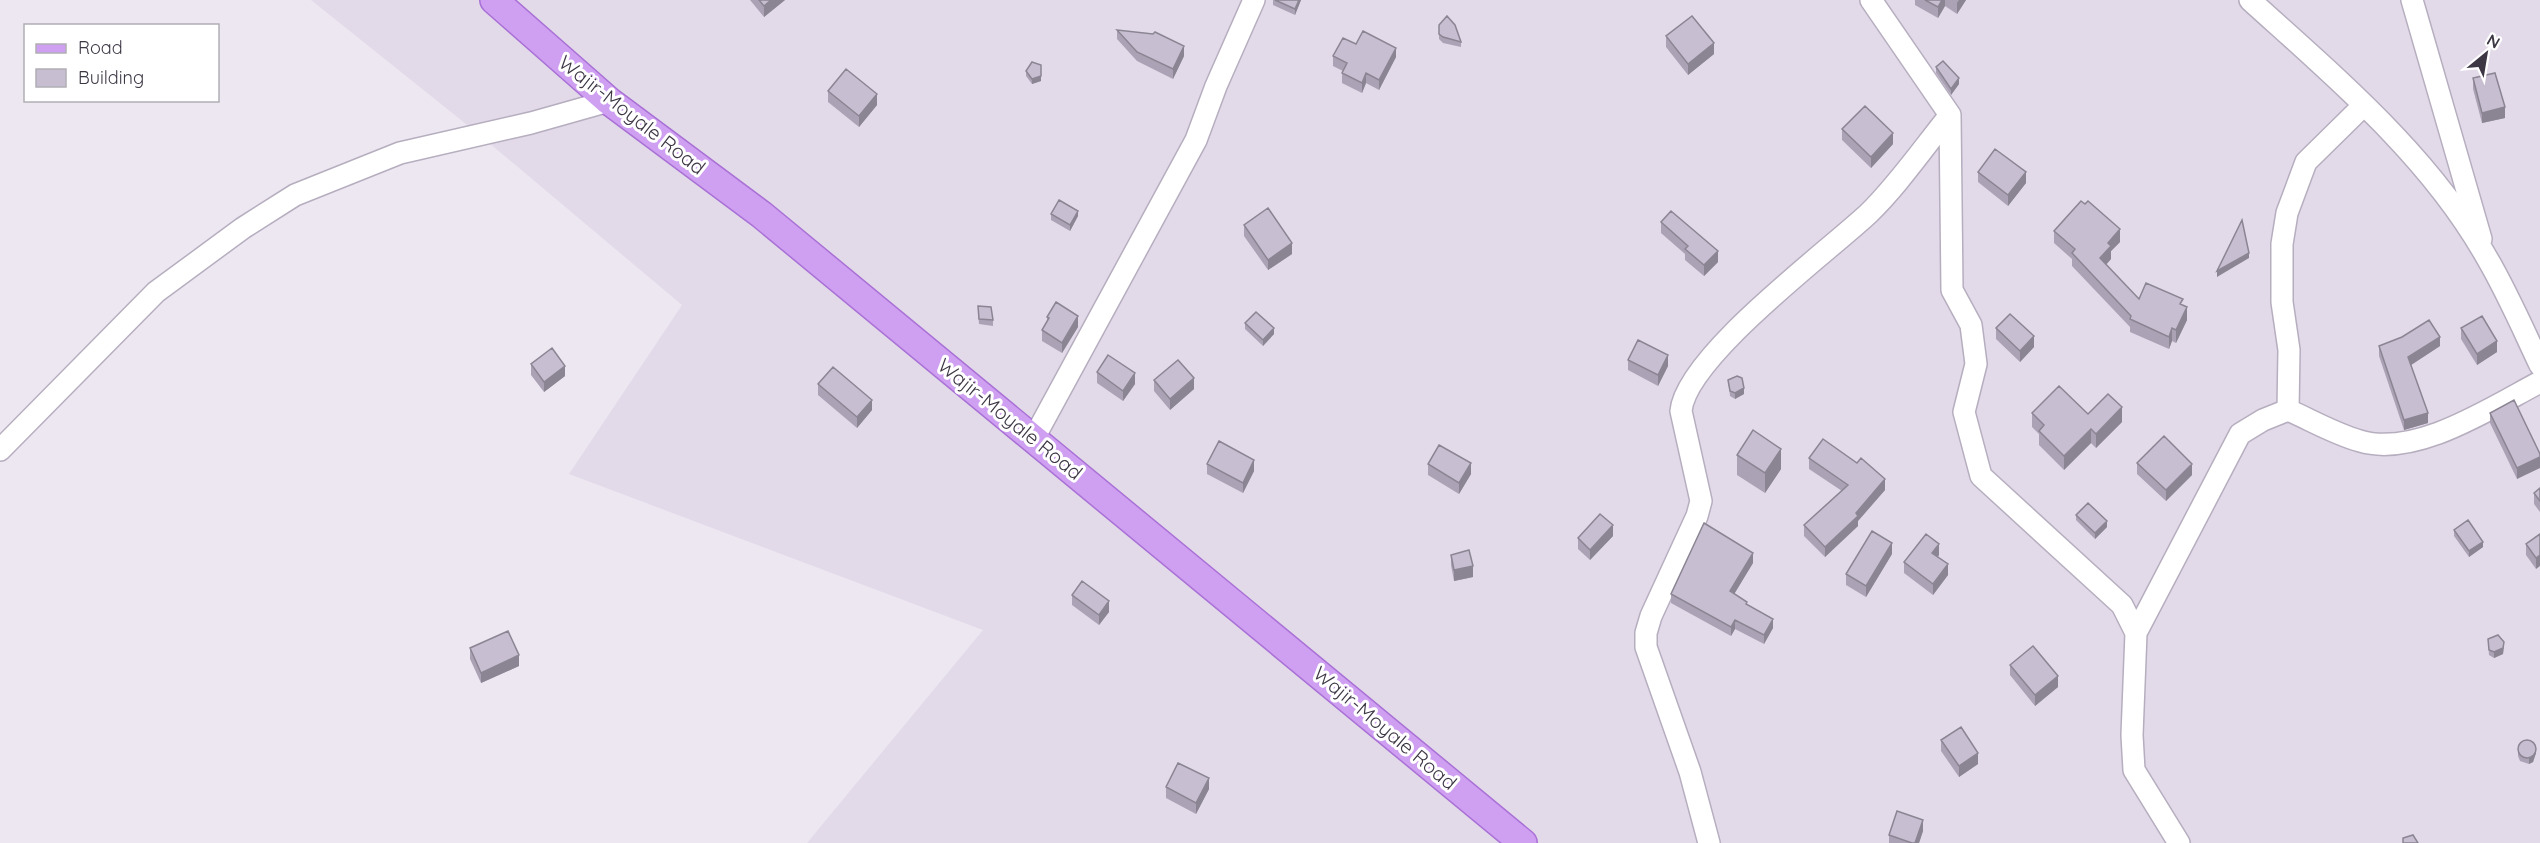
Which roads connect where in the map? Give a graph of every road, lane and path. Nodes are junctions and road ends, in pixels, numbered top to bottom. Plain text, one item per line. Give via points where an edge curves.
1 (494, 0) edge
2 (1254, 0) edge
3 (1871, 0) edge
4 (2250, 0) edge
5 (2412, 0) edge
6 (609, 101) junction
7 (2364, 105) junction
8 (1950, 115) junction
9 (2487, 257) junction
10 (2540, 365) edge
11 (2540, 382) edge
12 (2288, 410) junction
13 (1034, 438) junction
14 (0, 450) edge
15 (2136, 633) junction
16 (1523, 843) edge
17 (1709, 843) edge
18 (2179, 843) edge

1 - 6 main road, Wajir-Moyale Road
2 - 13 street via 1196,140
3 - 8 street
4 - 7 street
5 - 9 street
6 - 13 main road, Wajir-Moyale Road via 762,215
6 - 14 street via 521,126 400,153 295,195 156,292
7 - 9 street via 2436,184
7 - 12 street via 2306,162 2287,213 2282,244 2282,302 2289,351
8 - 15 street via 1952,290 1971,325 1976,364 1964,412 1981,476 2122,605
8 - 17 street via 1869,212 1737,329 1682,398 1681,411 1701,501 1698,516 1651,615 1646,647 1690,772
9 - 10 street
11 - 12 street via 2458,425 2419,439 2389,444 2361,442
12 - 15 street via 2240,434
13 - 16 main road, Wajir-Moyale Road
15 - 18 street via 2134,770

